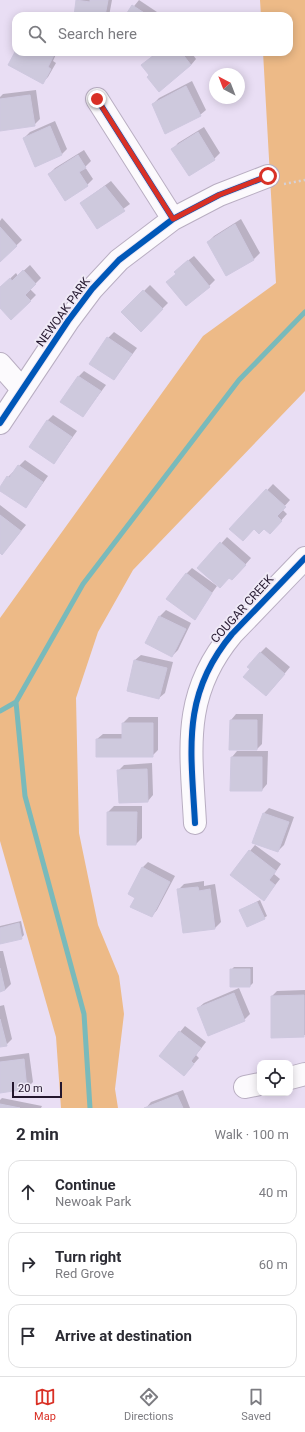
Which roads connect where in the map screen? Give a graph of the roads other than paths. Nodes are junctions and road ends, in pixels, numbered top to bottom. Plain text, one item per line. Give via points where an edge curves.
1 (97, 99) dead end
2 (268, 176) dead end
3 (173, 219) junction
4 (0, 364) edge
5 (22, 389) junction
6 (0, 423) edge
7 (305, 558) edge
8 (195, 823) dead end
9 (305, 1074) edge
10 (293, 1077) edge

1 - 3 street
2 - 3 street, NEWOAK PARK via 219,195
3 - 5 street, NEWOAK PARK via 119,260 92,289
4 - 5 street
5 - 6 street, NEWOAK PARK
7 - 8 street, COUGAR CREEK via 232,634 205,674 194,704 190,743
9 - 10 street

